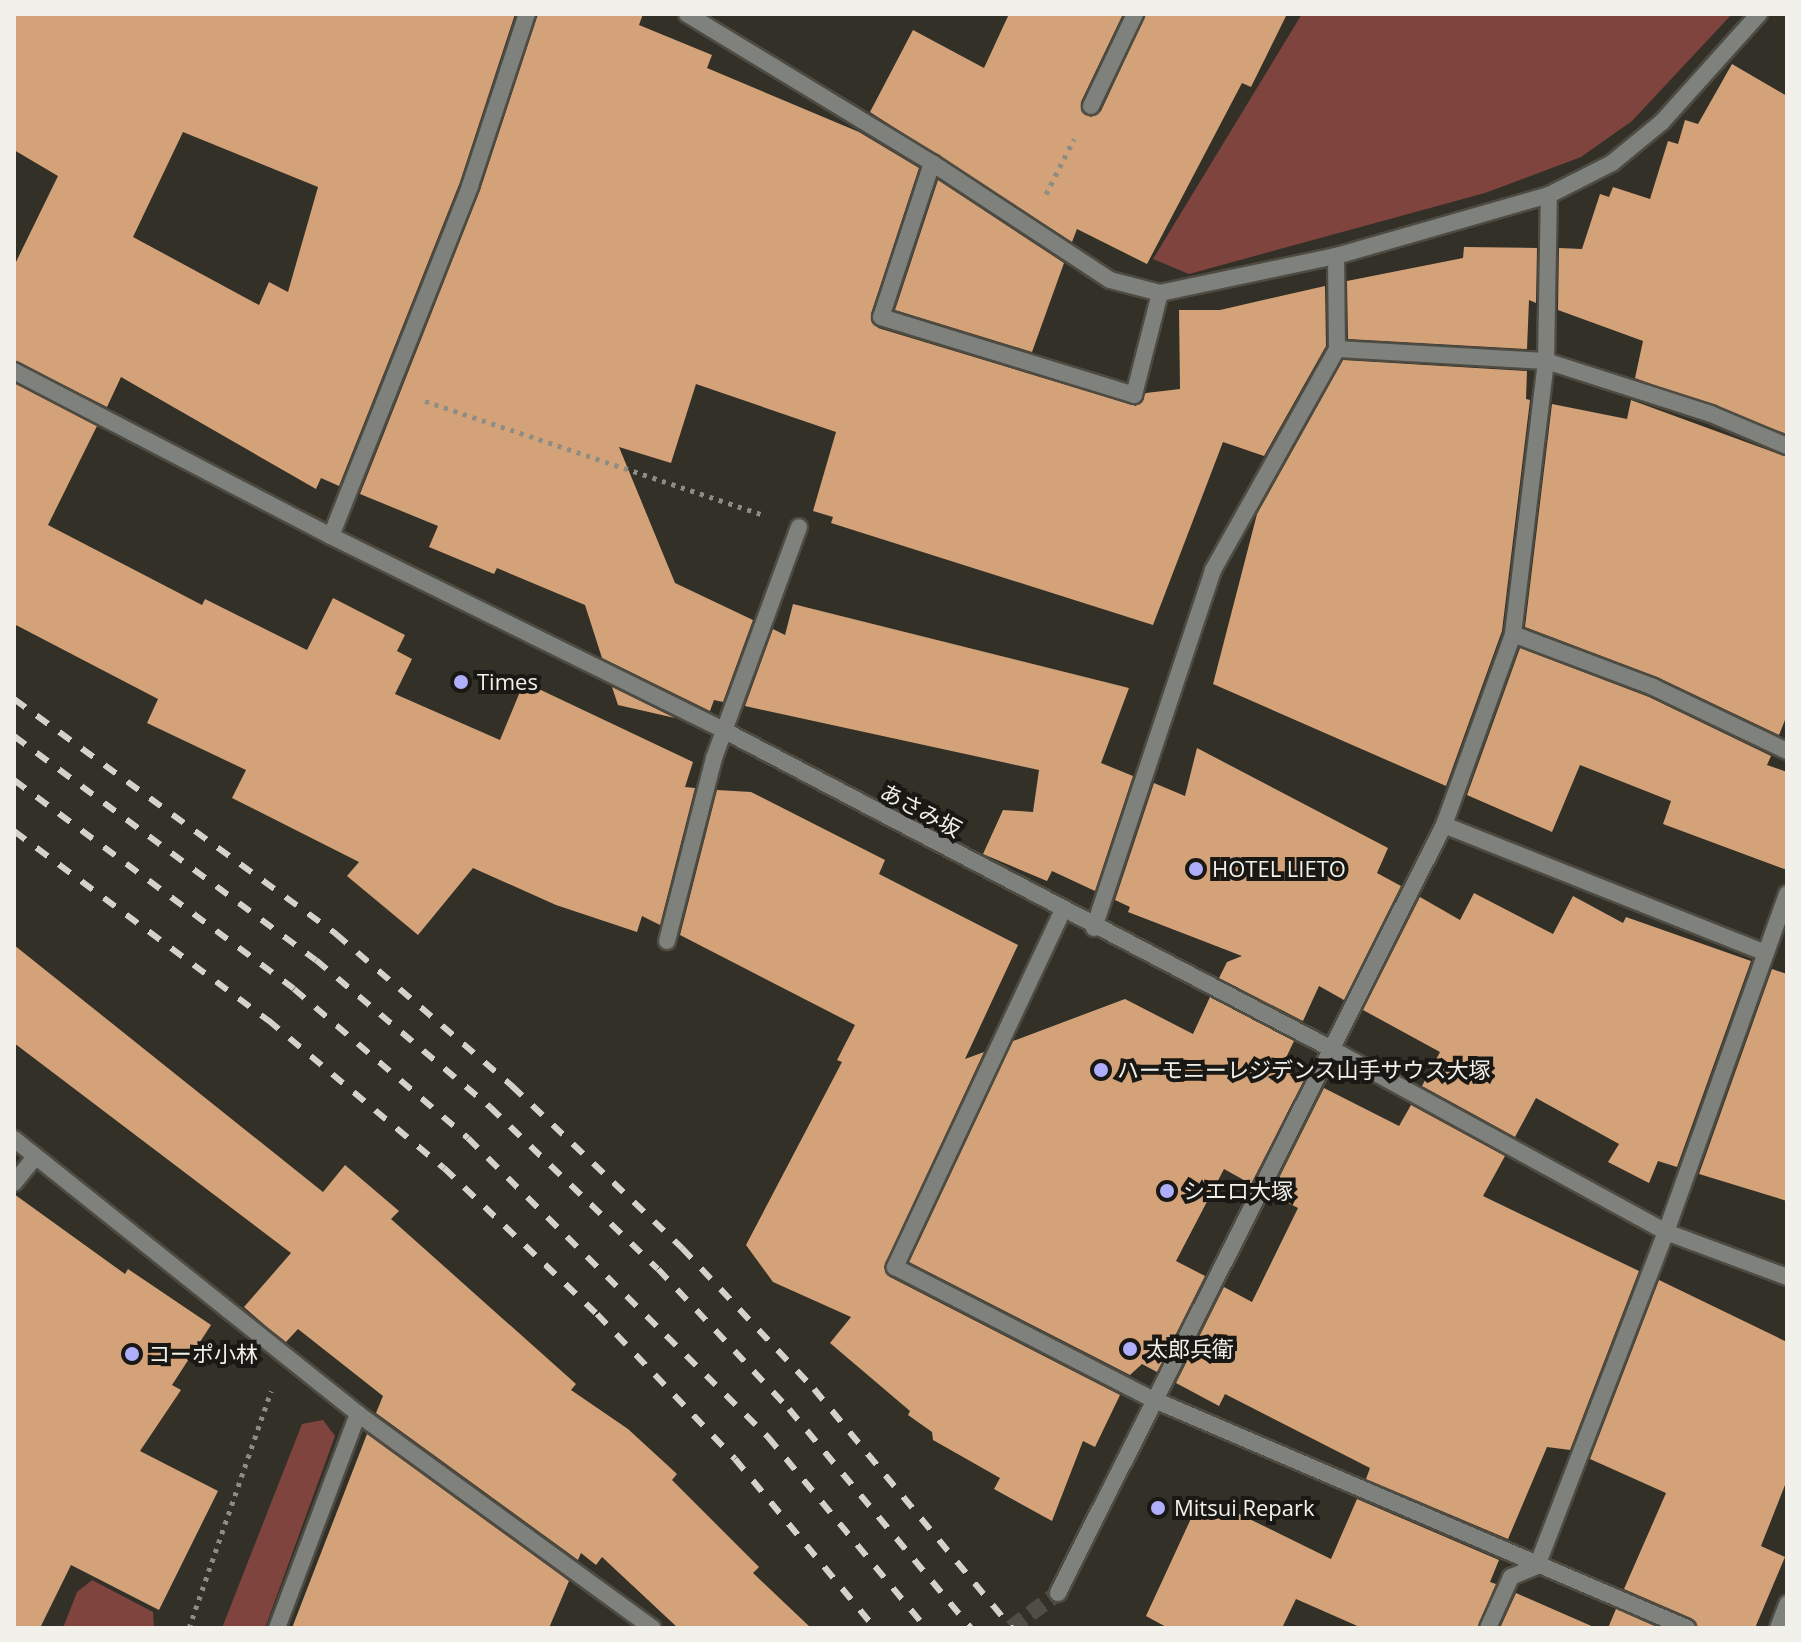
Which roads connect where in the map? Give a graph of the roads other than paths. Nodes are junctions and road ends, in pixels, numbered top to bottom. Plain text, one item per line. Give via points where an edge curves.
1 (527, 14) edge
2 (687, 14) edge
3 (1135, 14) edge
4 (1759, 14) edge
5 (1091, 106) road end
6 (932, 163) junction
7 (1549, 195) junction
8 (1336, 256) junction
9 (1160, 293) junction
10 (1337, 349) junction
11 (1546, 361) junction
12 (14, 371) edge
13 (1787, 446) edge
14 (799, 527) road end
15 (331, 536) junction
16 (1513, 634) junction
17 (727, 732) junction
18 (1787, 751) edge
19 (1444, 825) junction
20 (1787, 894) edge
21 (1063, 910) junction
22 (1094, 928) junction
23 (667, 941) dead end
24 (1765, 953) junction
25 (1330, 1048) junction
26 (14, 1139) edge
27 (35, 1157) junction
28 (14, 1183) edge
29 (1666, 1232) junction
30 (1787, 1277) edge
31 (1152, 1399) junction
32 (358, 1414) junction
33 (1537, 1566) junction
34 (1058, 1593) tunnel mouth
35 (1787, 1604) edge
36 (277, 1628) edge
37 (653, 1628) edge
38 (1488, 1628) edge
39 (1687, 1628) edge
40 (1778, 1628) edge

1 - 15 street via 470,186
2 - 6 street
3 - 5 street
4 - 7 street via 1662,122 1612,163
6 - 9 street via 1028,231 1110,280
6 - 9 street via 881,317 1134,395
7 - 8 street
7 - 11 street
8 - 9 street
8 - 10 street
10 - 11 street
10 - 22 street via 1213,570
11 - 13 street via 1670,399
11 - 16 street
12 - 15 street, あさみ坂
14 - 17 street
15 - 17 street, あさみ坂
16 - 18 street via 1653,687
16 - 19 street
17 - 21 street, あさみ坂
17 - 23 street via 714,758
19 - 24 street
19 - 25 street
20 - 24 street
21 - 22 street, あさみ坂
21 - 31 street via 895,1267
22 - 25 street, あさみ坂
24 - 29 street
25 - 29 street, あさみ坂
25 - 31 street
26 - 27 street
27 - 28 street
27 - 32 street
29 - 30 street, あさみ坂
29 - 33 street
31 - 33 street
31 - 34 street
32 - 36 street
32 - 37 street
33 - 38 street via 1511,1577
33 - 39 street
35 - 40 street

